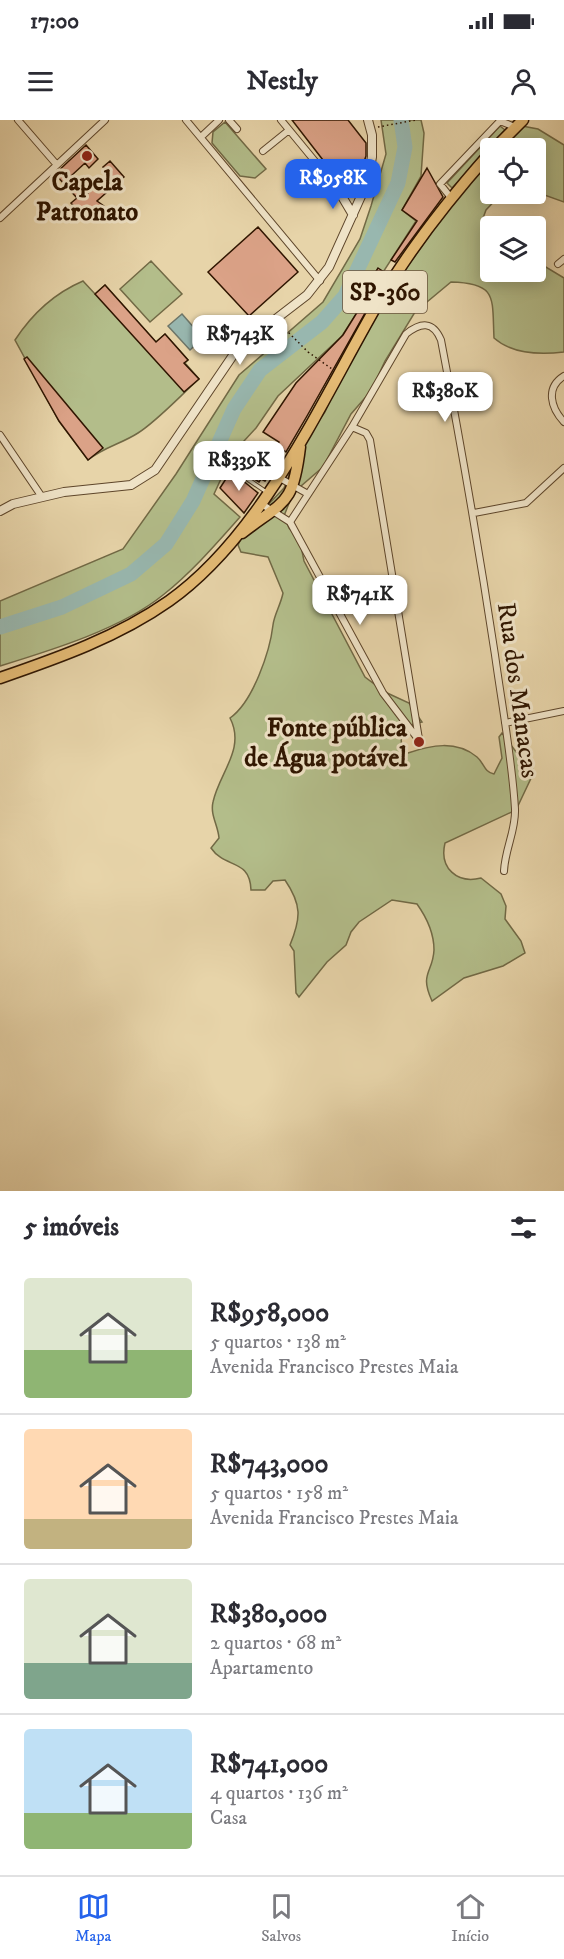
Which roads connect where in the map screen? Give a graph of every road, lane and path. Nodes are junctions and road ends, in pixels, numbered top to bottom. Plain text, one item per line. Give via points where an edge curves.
1 (18, 120) edge
2 (105, 120) edge
3 (186, 120) edge
4 (219, 120) edge
5 (229, 120) edge
6 (280, 120) edge
7 (368, 120) edge
8 (415, 120) edge
9 (515, 122) edge
10 (375, 128) dead end
11 (237, 129) dead end
12 (289, 130) junction
13 (201, 137) junction
14 (503, 138) edge
15 (263, 151) dead end
16 (57, 165) junction
17 (480, 165) edge
18 (337, 188) junction
19 (364, 190) junction
20 (452, 200) junction
21 (352, 215) junction
22 (0, 218) edge
23 (564, 260) edge
24 (558, 264) dead end
25 (320, 280) junction
26 (276, 320) dead end
27 (339, 375) junction
28 (564, 376) edge
29 (564, 422) edge
30 (352, 427) junction
31 (0, 435) edge
32 (300, 446) junction
33 (262, 449) dead end
34 (564, 468) edge
35 (278, 477) junction
36 (293, 485) junction
37 (267, 492) junction
38 (308, 494) junction
39 (42, 497) junction
40 (260, 503) junction
41 (0, 511) edge
42 (274, 512) junction
43 (474, 513) junction
44 (290, 522) junction
45 (230, 542) junction
46 (0, 678) edge
47 (564, 711) edge
48 (505, 723) junction
49 (504, 871) dead end

1 - 16 street
2 - 16 street
3 - 13 street
4 - 13 street
5 - 11 street
6 - 12 street
7 - 19 street via 372,157
8 - 10 path
9 - 14 main road
9 - 20 street via 500,121 440,184
12 - 15 street
12 - 18 street
13 - 25 street
16 - 22 street
17 - 20 main road, SP-360
18 - 19 street via 349,192
18 - 21 street
19 - 21 street
20 - 27 main road, SP-360 via 396,273
21 - 25 street
23 - 24 street
25 - 39 street via 307,295 238,348 155,470 131,485
26 - 27 path, bridge via 308,352
27 - 32 main road, SP-360
28 - 29 street via 553,389 552,406
30 - 38 street
30 - 43 street, Rua dos Manacas via 406,334 417,325 436,329
30 - 44 street via 366,433 370,440 419,739 383,693
31 - 39 street
32 - 35 main road, SP-360
32 - 36 main road, SP-360
33 - 37 lane via 255,446 237,472
34 - 43 street via 526,503
35 - 36 street
35 - 37 main road, SP-360
36 - 38 street
36 - 42 main road, SP-360 via 285,503
37 - 40 main road, SP-360
38 - 44 street
39 - 41 street
40 - 42 street
40 - 45 main road, SP-360
42 - 44 street
42 - 45 main road, SP-360
43 - 48 street, Rua dos Manacas
45 - 46 main road, SP-360 via 198,576 143,617 75,651
47 - 48 street
48 - 49 street, Rua dos Manacas via 515,811

